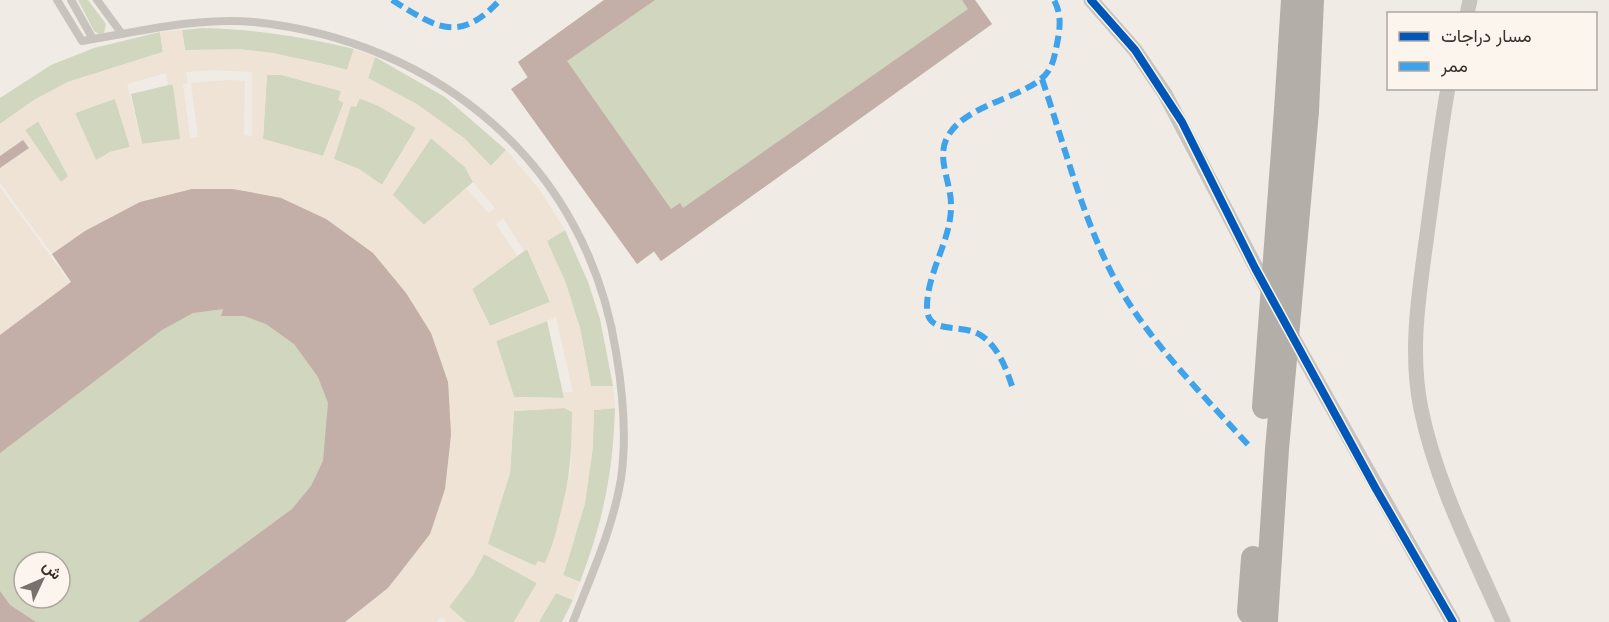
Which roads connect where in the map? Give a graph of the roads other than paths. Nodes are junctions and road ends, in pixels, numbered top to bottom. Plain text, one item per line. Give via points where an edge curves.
1 (57, 0) edge
2 (71, 0) edge
3 (97, 0) edge
4 (1091, 0) edge
5 (1293, 0) edge
6 (1312, 0) edge
7 (122, 34) junction
8 (93, 39) junction
9 (1448, 90) edge
10 (1297, 111) junction
11 (1257, 619) edge
12 (573, 622) edge
13 (1453, 622) edge
14 (1503, 622) edge

1 - 8 lane via 82,41
2 - 8 lane
3 - 7 lane
4 - 13 street via 1135,50 1182,122 1255,268
5 - 10 highway
6 - 10 highway
7 - 8 lane
7 - 12 lane via 179,25 252,22 306,30 365,48 413,67 462,97 516,146 553,190 591,263 608,308 624,425 621,479 604,543
9 - 14 street via 1415,323 1415,368 1421,411 1433,452
10 - 11 highway, bridge via 1277,449

